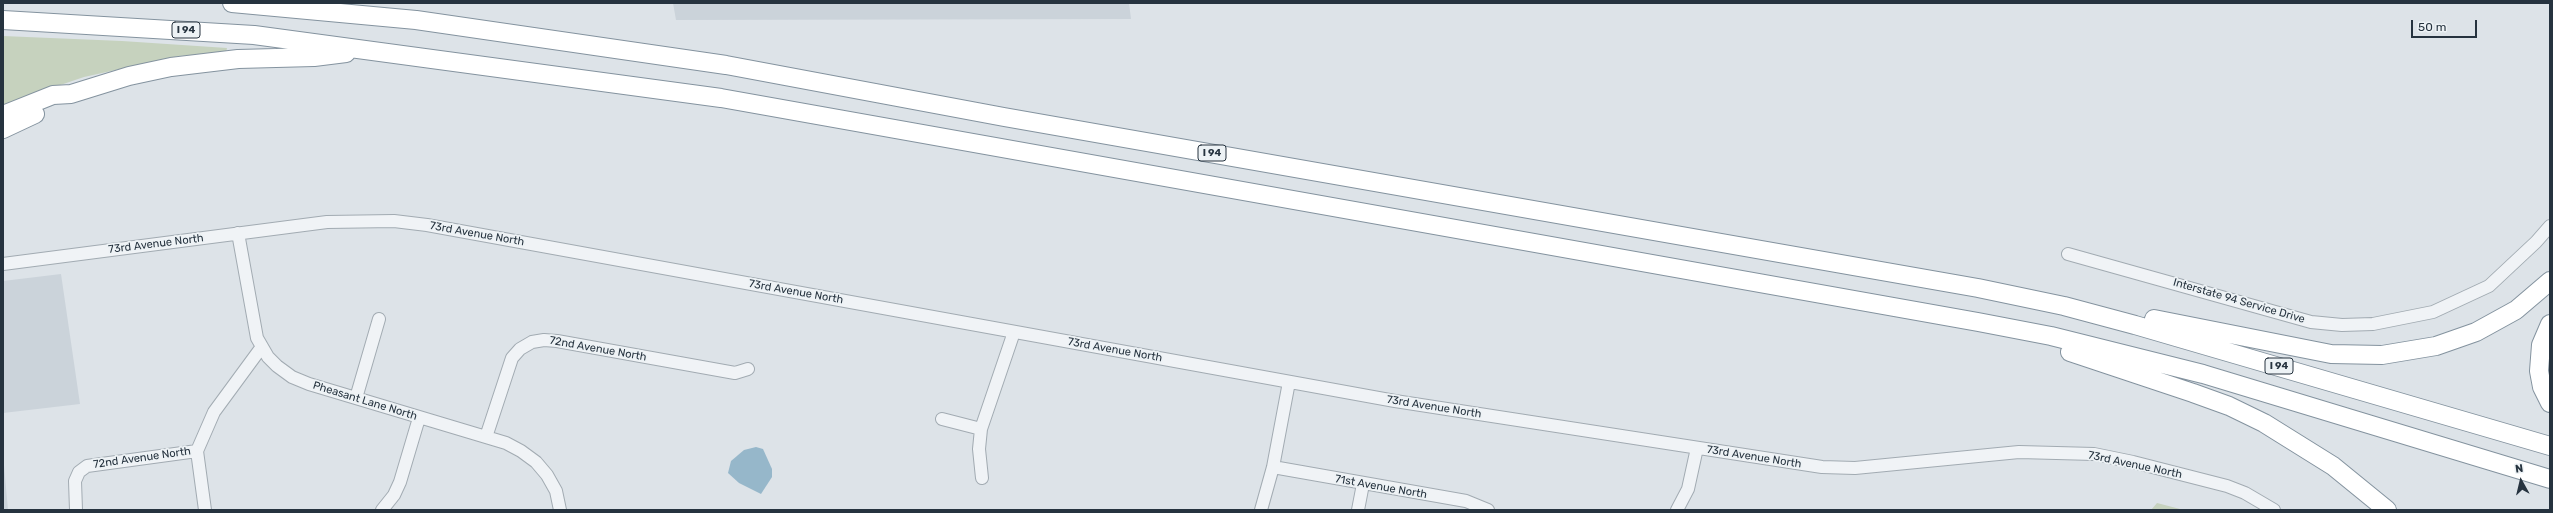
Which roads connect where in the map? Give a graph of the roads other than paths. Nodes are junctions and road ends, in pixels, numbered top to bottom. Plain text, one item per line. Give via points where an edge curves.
1 (232, 3) edge
2 (317, 3) edge
3 (3, 20) edge
4 (416, 20) junction
5 (368, 49) junction
6 (72, 94) junction
7 (3, 114) edge
8 (3, 129) edge
9 (2550, 226) edge
10 (238, 233) junction
11 (2068, 254) dead end
12 (3, 264) edge
13 (2550, 281) edge
14 (2007, 294) junction
15 (1930, 314) junction
16 (379, 319) dead end
17 (2550, 324) edge
18 (1014, 332) junction
19 (262, 348) junction
20 (748, 369) dead end
21 (1289, 382) junction
22 (356, 398) junction
23 (2550, 403) edge
24 (419, 418) junction
25 (942, 419) dead end
26 (981, 429) junction
27 (486, 437) junction
28 (2550, 446) edge
29 (1696, 448) junction
30 (197, 451) junction
31 (1273, 468) junction
32 (982, 478) dead end
33 (2550, 479) edge
34 (1363, 484) junction
35 (76, 510) edge
36 (205, 510) edge
37 (382, 510) edge
38 (560, 510) edge
39 (1261, 510) edge
40 (1358, 510) edge
41 (1488, 510) edge
42 (1678, 510) edge
43 (2274, 510) edge
44 (2388, 510) edge

1 - 4 highway, I 94
2 - 4 highway
3 - 5 highway, I 94 via 254,35
4 - 14 highway, I 94 via 726,65 1004,117
5 - 6 highway via 314,58 238,59 171,67 129,76
5 - 15 highway, I 94 via 721,98
6 - 7 highway via 53,95
6 - 8 highway via 63,103
9 - 11 street, Interstate 94 Service Drive via 2489,286 2433,312 2373,324 2342,325 2312,322
10 - 12 street, 73rd Avenue North
10 - 18 street, 73rd Avenue North via 361,220 427,225
10 - 19 street, Pheasant Lane North via 252,321
13 - 14 highway via 2506,317 2466,336 2436,346 2367,356 2331,354 2079,305
14 - 28 highway, I 94 via 2143,327
15 - 33 highway, I 94 via 2051,336 2203,374
15 - 44 highway via 2094,359 2229,406 2310,450
16 - 22 street
17 - 23 highway via 2541,345 2539,371 2542,387
18 - 21 street, 73rd Avenue North
18 - 26 street
19 - 22 street, Pheasant Lane North via 268,357 292,377
19 - 30 street via 214,412
20 - 27 street, 72nd Avenue North via 735,373 557,341 532,342 520,349 512,358
21 - 29 street, 73rd Avenue North
21 - 31 street
22 - 24 street, Pheasant Lane North
24 - 27 street, Pheasant Lane North
24 - 37 street via 400,482
25 - 26 street
26 - 32 street via 979,450
27 - 38 street, Pheasant Lane North via 521,451 536,462 556,491
29 - 42 street via 1688,489
29 - 43 street, 73rd Avenue North via 1840,468 2019,452 2058,451 2094,454 2227,486
30 - 35 street, 72nd Avenue North via 87,466 75,481
30 - 36 street
31 - 34 street, 71st Avenue North
31 - 39 street
34 - 40 street
34 - 41 street, 71st Avenue North via 1466,501

